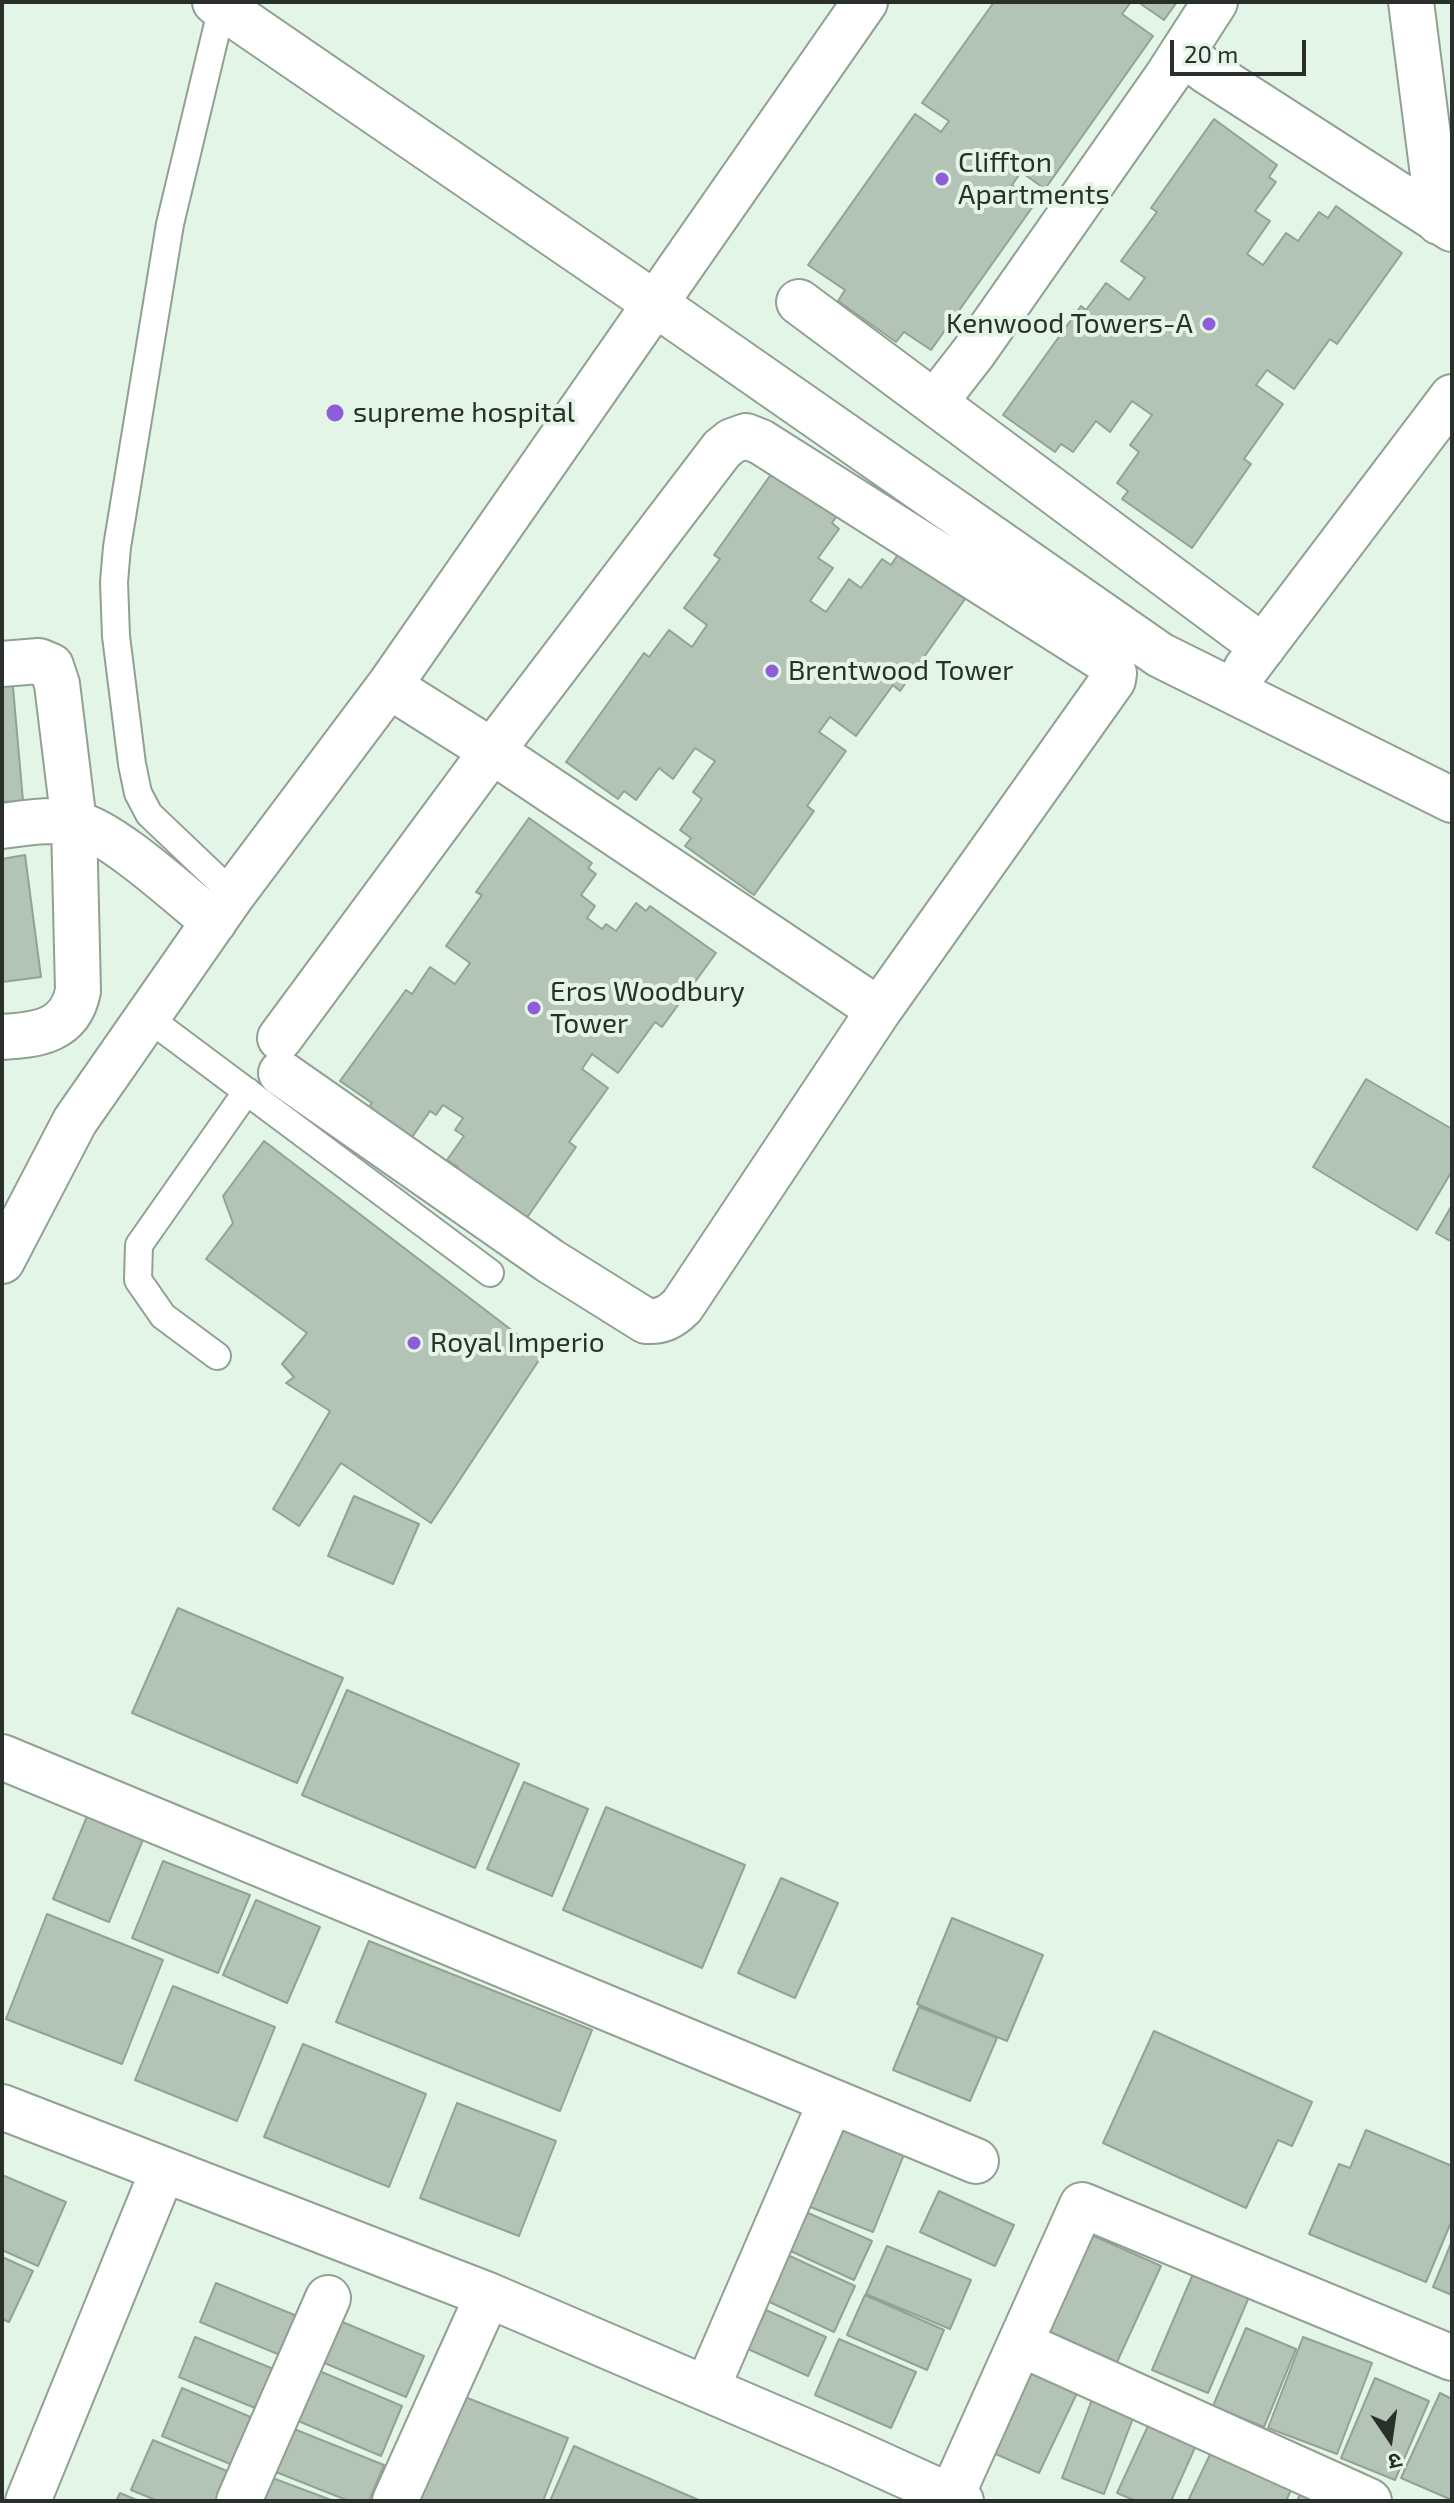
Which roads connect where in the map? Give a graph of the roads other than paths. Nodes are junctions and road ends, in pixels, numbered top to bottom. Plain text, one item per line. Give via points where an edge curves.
1 (865, 2) edge
2 (1215, 2) edge
3 (1411, 2) edge
4 (218, 4) edge
5 (1182, 53) junction
6 (1446, 226) edge
7 (799, 302) dead end
8 (657, 305) junction
9 (1452, 397) edge
10 (935, 402) junction
11 (1263, 647) junction
12 (2, 664) edge
13 (389, 686) junction
14 (1231, 691) junction
15 (492, 751) junction
16 (1452, 800) edge
17 (74, 823) junction
18 (2, 826) edge
19 (223, 908) junction
20 (879, 1010) junction
21 (147, 1017) junction
22 (2, 1037) edge
23 (269, 1068) junction
24 (7, 1240) edge
25 (490, 1273) dead end
26 (217, 1356) dead end
27 (2, 1757) edge
28 (831, 2101) junction
29 (2, 2107) edge
30 (976, 2161) dead end
31 (163, 2170) junction
32 (488, 2295) junction
33 (328, 2298) dead end
34 (1021, 2344) junction
35 (1452, 2358) edge
36 (707, 2388) junction
37 (956, 2499) edge
38 (28, 2501) edge
39 (239, 2501) edge
40 (395, 2501) edge
41 (1369, 2501) edge

1 - 8 street
2 - 5 street
3 - 6 street
4 - 8 street
4 - 19 lane via 170,224 114,582 116,636 138,793
5 - 6 street
5 - 10 street
7 - 10 street
8 - 13 street
8 - 14 street via 1160,655
9 - 11 street
10 - 11 street
11 - 14 street
12 - 17 street via 39,661 51,666
13 - 15 street
13 - 19 street
14 - 16 street
15 - 20 street
15 - 20 street via 722,449 746,436 1108,662 1113,680
15 - 23 street
17 - 18 street
17 - 19 street via 99,830
17 - 22 street via 75,1009 59,1025
19 - 21 street
20 - 23 street via 682,1306 658,1322 646,1321 550,1261
21 - 23 lane
21 - 24 street via 75,1121
23 - 25 lane
23 - 26 lane via 139,1245 138,1280 163,1316
27 - 28 street
28 - 30 street
28 - 36 street
29 - 31 street
31 - 32 street
31 - 38 street
32 - 36 street
32 - 40 street
33 - 39 street
34 - 35 street via 1082,2205
34 - 37 street
34 - 41 street
36 - 37 street

